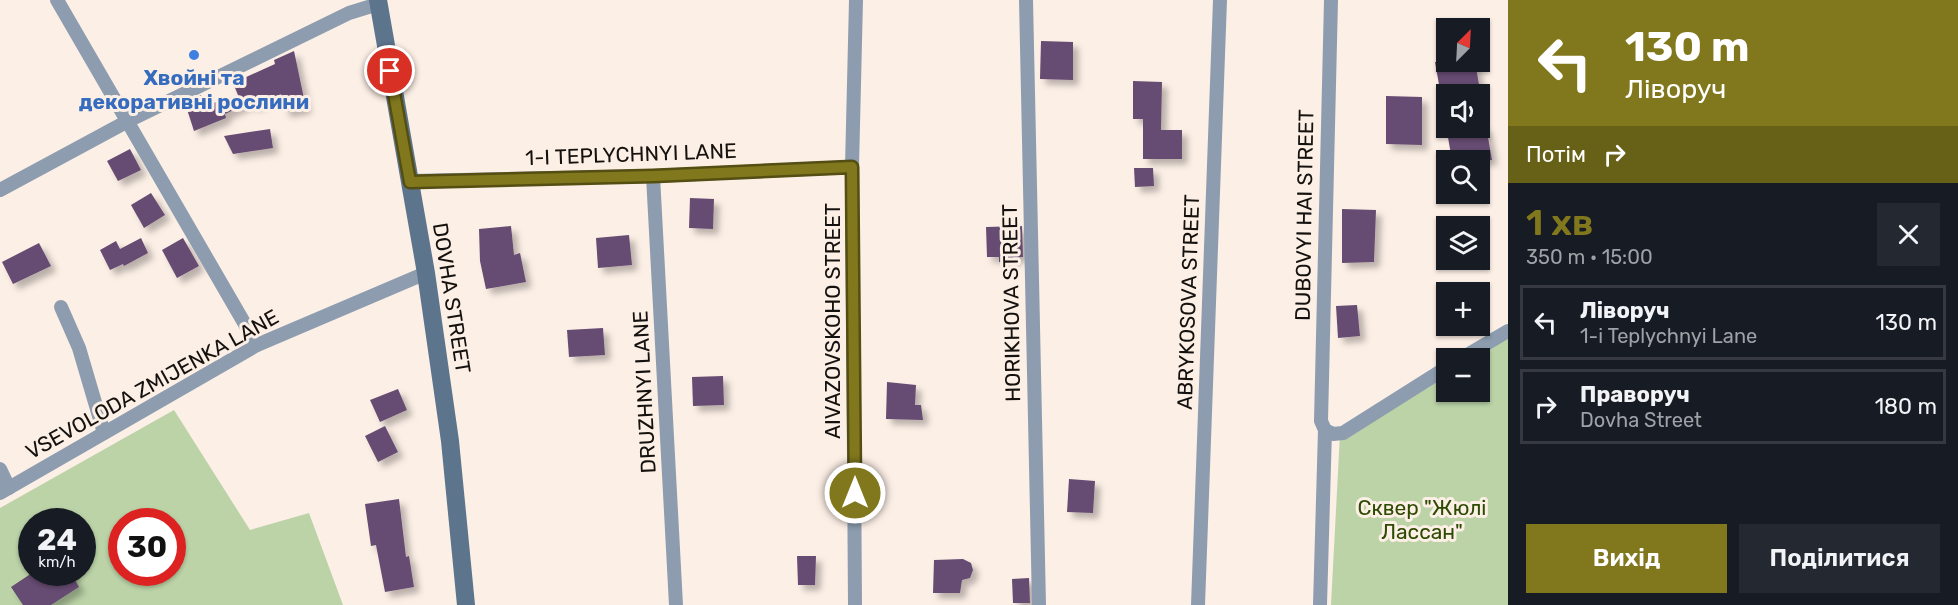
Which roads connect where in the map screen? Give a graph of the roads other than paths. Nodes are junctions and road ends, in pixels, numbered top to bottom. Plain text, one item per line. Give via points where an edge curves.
1 (57, 0) edge
2 (856, 0) edge
3 (1026, 0) edge
4 (1220, 0) edge
5 (1330, 0) edge
6 (378, 2) edge
7 (128, 121) junction
8 (852, 167) junction
9 (653, 176) junction
10 (410, 182) junction
11 (0, 190) edge
12 (426, 273) junction
13 (61, 307) dead end
14 (1508, 331) edge
15 (257, 345) junction
16 (1479, 348) edge
17 (1436, 374) edge
18 (1325, 430) junction
19 (104, 433) junction
20 (0, 470) edge
21 (4, 490) edge
22 (466, 605) edge
23 (676, 605) edge
24 (855, 605) edge
25 (1039, 605) edge
26 (1198, 605) edge
27 (1320, 605) edge

1 - 7 street
2 - 8 street, AIVAZOVSKOHO STREET
3 - 25 street, HORIKHOVA STREET
4 - 26 street, ABRYKOSOVA STREET
5 - 18 street, DUBOVYI HAI STREET via 1321,409
6 - 7 street
6 - 10 street, DOVHA STREET
7 - 11 street
7 - 15 street
8 - 9 street, 1-I TEPLYCHNYI LANE
8 - 24 street, AIVAZOVSKOHO STREET
9 - 10 street, 1-I TEPLYCHNYI LANE
9 - 23 street, DRUZHNYI LANE
10 - 12 street, DOVHA STREET
12 - 15 street, VSEVOLODA ZMIJENKA LANE
12 - 22 street, DOVHA STREET via 450,441
13 - 19 street via 79,348
14 - 16 street
15 - 19 street, VSEVOLODA ZMIJENKA LANE
17 - 18 street via 1343,432
18 - 27 street, DUBOVYI HAI STREET
19 - 21 street, VSEVOLODA ZMIJENKA LANE
20 - 21 street

